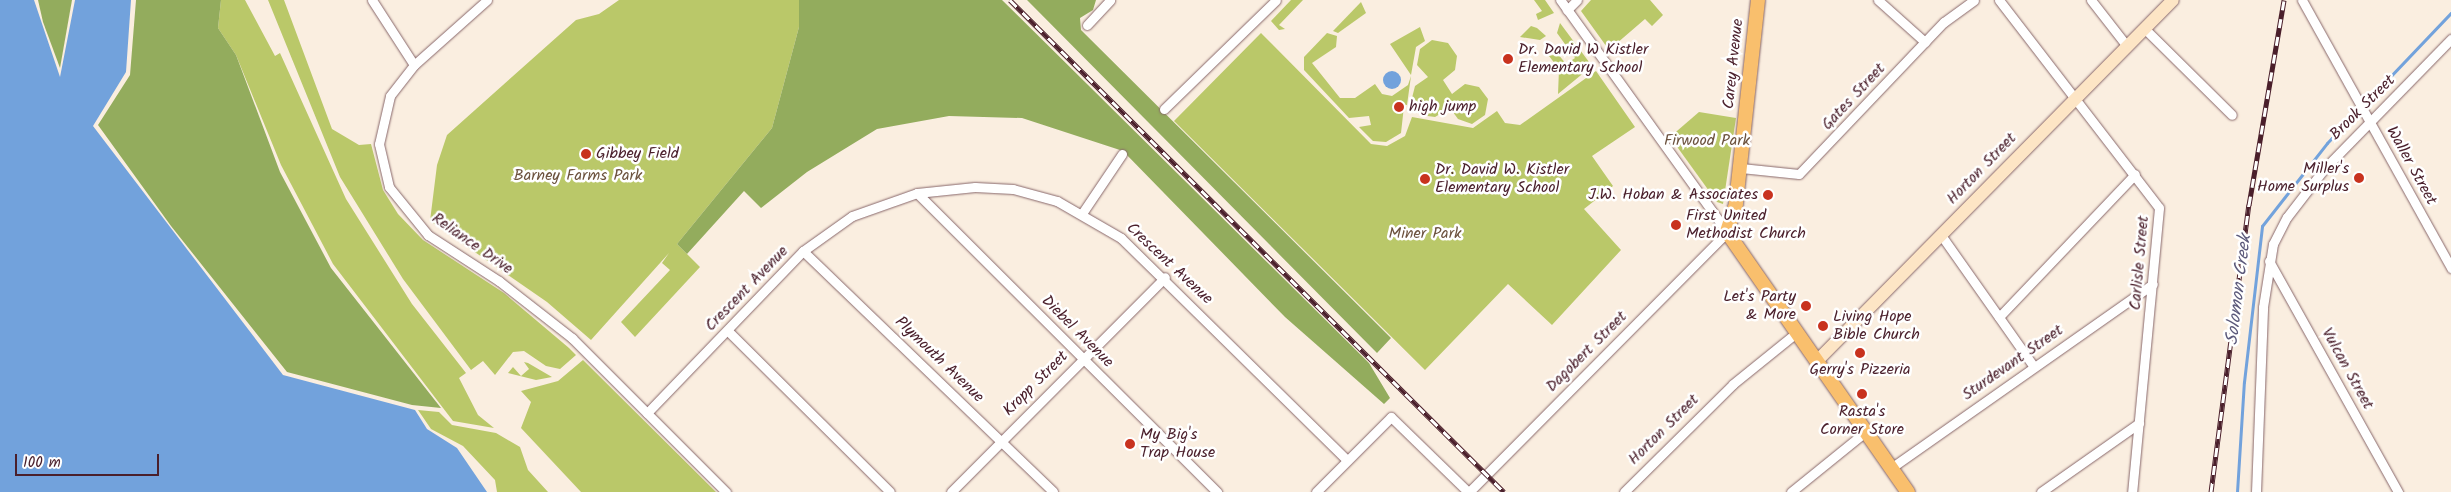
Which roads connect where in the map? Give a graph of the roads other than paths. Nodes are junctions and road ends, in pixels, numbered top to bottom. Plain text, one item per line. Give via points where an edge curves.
1 (372, 0) edge
2 (487, 0) edge
3 (1276, 0) edge
4 (1560, 0) edge
5 (1577, 0) edge
6 (1758, 0) edge
7 (1878, 0) edge
8 (1974, 0) edge
9 (1999, 0) edge
10 (2091, 0) edge
11 (2172, 0) edge
12 (2302, 0) edge
13 (1108, 1) edge
14 (1567, 10) junction
15 (1087, 24) dead end
16 (2144, 29) junction
17 (2451, 39) edge
18 (1925, 42) junction
19 (2127, 46) junction
20 (414, 65) junction
21 (2076, 97) junction
22 (1164, 109) dead end
23 (2232, 115) dead end
24 (2369, 120) junction
25 (1122, 154) dead end
26 (1740, 168) junction
27 (2135, 174) junction
28 (917, 192) junction
29 (1083, 212) junction
30 (1726, 232) junction
31 (1941, 235) junction
32 (803, 251) junction
33 (2269, 261) junction
34 (2451, 268) edge
35 (1165, 277) junction
36 (2153, 284) junction
37 (1998, 317) junction
38 (728, 331) junction
39 (1796, 333) junction
40 (1082, 359) junction
41 (1816, 362) junction
42 (2034, 367) junction
43 (647, 413) junction
44 (2140, 423) junction
45 (1865, 432) junction
46 (1002, 441) junction
47 (1347, 460) junction
48 (1891, 468) junction
49 (726, 492) edge
50 (890, 492) edge
51 (950, 492) edge
52 (1053, 492) edge
53 (1217, 492) edge
54 (1316, 492) edge
55 (1469, 492) edge
56 (1624, 492) edge
57 (1791, 492) edge
58 (1908, 492) edge
59 (2041, 492) edge
60 (2132, 492) edge
61 (2256, 492) edge
62 (2398, 492) edge

1 - 20 street
2 - 20 street, Reliance Drive
3 - 22 street
4 - 14 street
5 - 14 street
6 - 26 main road, Carey Avenue
7 - 18 street
8 - 18 street, Gates Street
9 - 21 street, Carlisle Street
10 - 19 street
11 - 16 main road, Horton Street
12 - 24 street, Waller Street
13 - 15 street
14 - 30 street
16 - 19 main road, Horton Street
16 - 23 street
17 - 24 street, Brook Street
18 - 26 street, Gates Street via 1798,174
19 - 21 main road, Horton Street
20 - 43 street, Reliance Drive via 390,96 380,128 381,159 395,198 428,235 528,302 584,350
21 - 27 street, Carlisle Street
21 - 31 main road, Horton Street
24 - 33 street, Brook Street via 2298,201 2278,234
24 - 34 street, Waller Street
25 - 29 street
26 - 30 main road, Carey Avenue via 1736,204
27 - 36 street, Carlisle Street via 2161,216
27 - 37 street
28 - 29 street, Crescent Avenue via 975,186 1013,189
28 - 32 street, Crescent Avenue via 852,216
28 - 40 street, Diebel Avenue
29 - 35 street, Crescent Avenue via 1121,238
30 - 39 main road
30 - 55 street, Dagobert Street
31 - 37 street
31 - 41 main road, Horton Street
32 - 38 street, Crescent Avenue
32 - 46 street, Plymouth Avenue
33 - 61 street, Brook Street via 2263,307
33 - 62 street, Vulcan Street
35 - 40 street, Kropp Street
35 - 47 street, Crescent Avenue
36 - 42 street, Sturdevant Street
36 - 44 street, Carlisle Street
37 - 42 street
38 - 43 street, Crescent Avenue
38 - 50 street
39 - 41 main road
39 - 56 street, Horton Street via 1733,384
40 - 46 street, Kropp Street
40 - 53 street, Diebel Avenue
41 - 45 main road
42 - 48 street, Sturdevant Street
43 - 49 street, Reliance Drive
44 - 59 street
44 - 60 street, Carlisle Street
45 - 48 main road
45 - 57 street
46 - 51 street, Kropp Street
46 - 52 street, Plymouth Avenue
47 - 54 street
47 - 55 street via 1391,417
48 - 58 main road

